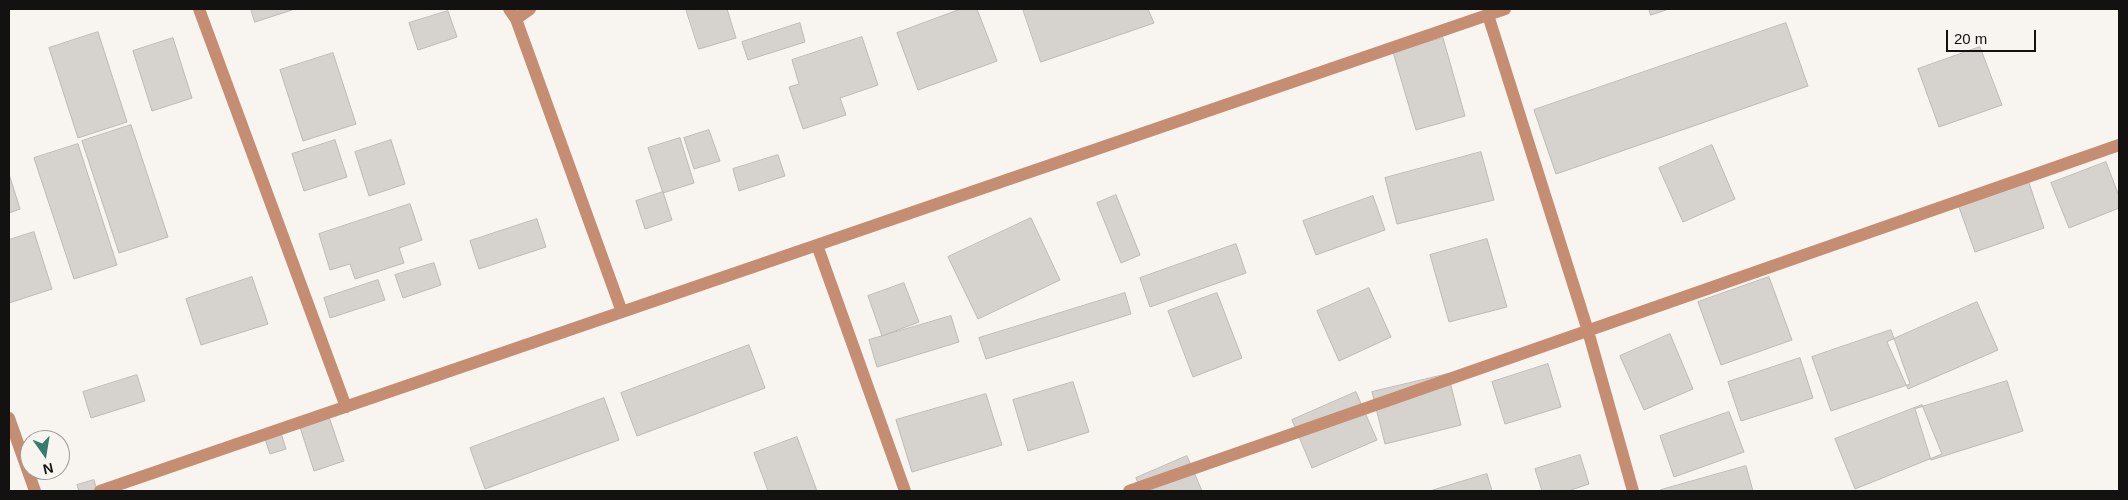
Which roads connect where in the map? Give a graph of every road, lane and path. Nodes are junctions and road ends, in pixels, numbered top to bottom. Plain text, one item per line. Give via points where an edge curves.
1 (199, 9) edge
2 (530, 9) edge
3 (1505, 9) edge
4 (512, 14) edge
5 (1488, 15) junction
6 (2119, 144) edge
7 (817, 245) junction
8 (622, 312) junction
9 (1588, 331) junction
10 (346, 407) junction
11 (9, 418) edge
12 (35, 491) edge
13 (100, 491) edge
14 (904, 491) edge
15 (1129, 491) edge
16 (1633, 491) edge

1 - 10 street
2 - 4 street
3 - 5 street
4 - 8 street
5 - 7 street
5 - 9 street
6 - 9 street
7 - 8 street
7 - 14 street
8 - 10 street
9 - 15 street
9 - 16 street
10 - 13 street
11 - 12 street

